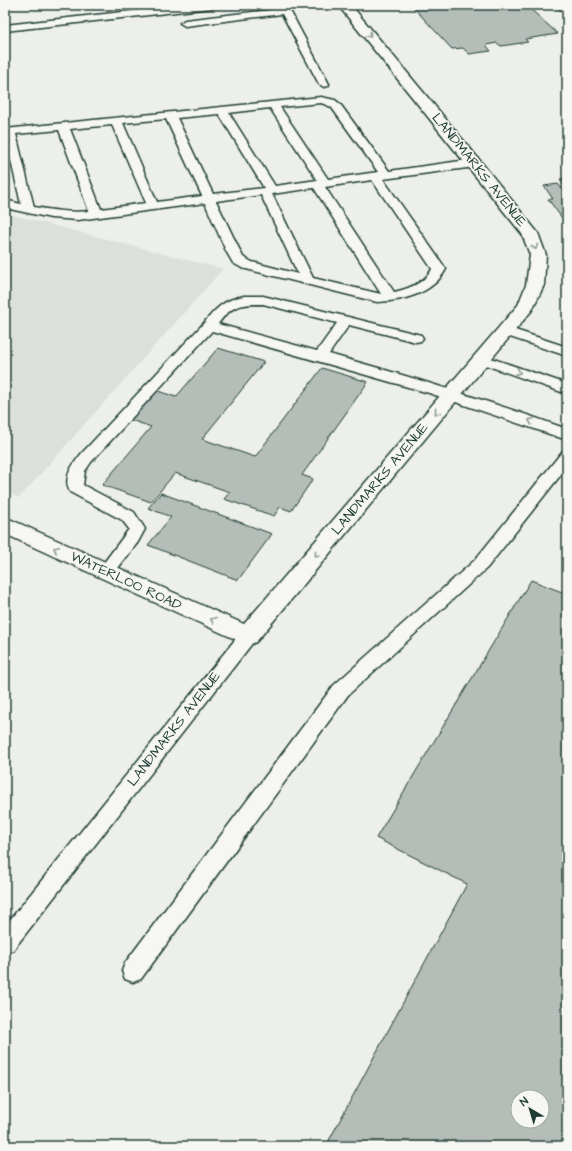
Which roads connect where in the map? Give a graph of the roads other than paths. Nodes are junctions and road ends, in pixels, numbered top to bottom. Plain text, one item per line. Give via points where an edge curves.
1 (212, 5) edge
2 (344, 5) edge
3 (284, 8) edge
4 (185, 23) dead end
5 (5, 28) edge
6 (324, 84) dead end
7 (273, 105) junction
8 (222, 110) junction
9 (170, 115) junction
10 (116, 121) junction
11 (63, 126) junction
12 (7, 132) edge
13 (475, 163) junction
14 (380, 176) junction
15 (321, 184) junction
16 (268, 191) junction
17 (210, 198) junction
18 (5, 204) edge
19 (153, 206) junction
20 (28, 209) junction
21 (96, 213) junction
22 (308, 281) junction
23 (390, 298) junction
24 (345, 321) junction
25 (209, 326) junction
26 (506, 331) junction
27 (416, 338) dead end
28 (567, 352) edge
29 (320, 357) junction
30 (482, 359) junction
31 (567, 389) edge
32 (452, 395) junction
33 (567, 435) edge
34 (567, 456) edge
35 (5, 525) edge
36 (106, 572) junction
37 (248, 636) junction
38 (5, 943) edge
39 (134, 971) dead end

1 - 5 lane
2 -> 13 street, LANDMARKS AVENUE
3 - 4 lane
3 - 6 lane
7 - 8 lane
7 - 14 lane via 321,100 331,102
7 - 15 lane
8 - 9 lane
8 - 16 lane
9 - 10 lane
9 - 17 lane
10 - 11 lane
10 - 19 lane
11 - 12 lane
11 - 21 lane
12 - 20 lane
13 - 14 lane
13 -> 26 street, LANDMARKS AVENUE via 530,233 538,255 535,285 526,306
14 - 15 lane
14 - 23 lane via 439,269 429,282
15 - 16 lane
15 - 23 lane
16 - 17 lane
16 - 22 lane
17 - 19 lane
17 - 22 lane via 238,260 247,266
18 - 20 lane
19 - 21 lane
20 - 21 lane via 78,216
22 - 23 lane via 377,298
24 - 25 lane via 263,300 242,300 229,304 219,312
24 - 27 lane
24 - 29 lane
25 - 29 lane
25 - 36 lane via 87,456 77,470 74,479 76,488 128,516 137,529
26 - 28 lane
26 - 30 street, LANDMARKS AVENUE
29 - 32 lane
30 -> 31 lane
30 - 32 street, LANDMARKS AVENUE
33 -> 32 lane via 514,414
32 -> 37 street, LANDMARKS AVENUE
34 - 39 lane via 481,564 341,690
36 -> 35 street, WATERLOO ROAD
37 -> 36 street, WATERLOO ROAD
37 - 38 lane, LANDMARKS AVENUE

